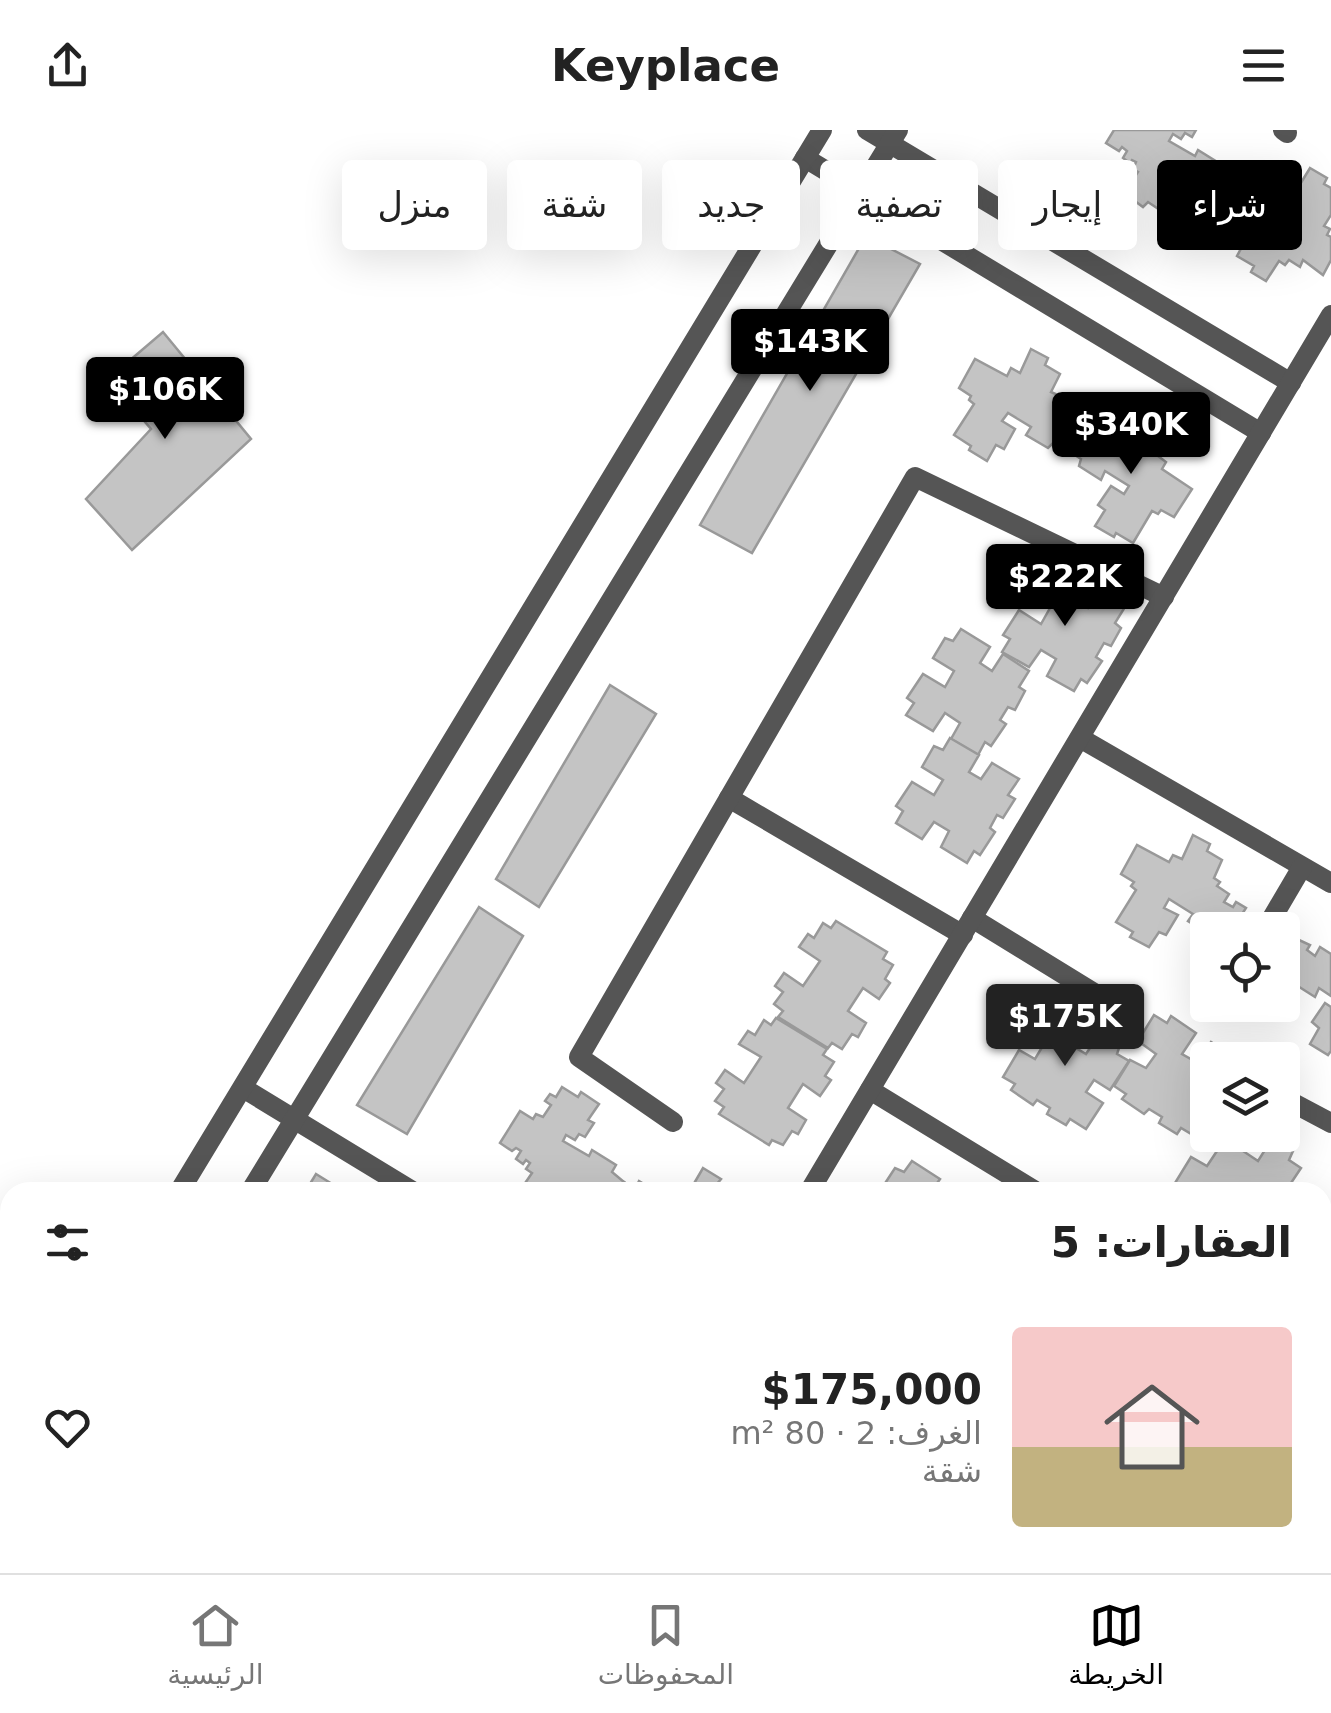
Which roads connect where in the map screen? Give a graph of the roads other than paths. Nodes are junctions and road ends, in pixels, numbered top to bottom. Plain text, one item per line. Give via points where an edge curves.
1 (822, 130) edge
2 (868, 130) edge
3 (894, 137) edge
4 (805, 158) junction
5 (879, 160) edge
6 (820, 167) edge
7 (823, 250) edge
8 (957, 250) edge
9 (1331, 315) edge
10 (1291, 383) junction
11 (1261, 434) junction
12 (1164, 596) junction
13 (1080, 738) junction
14 (730, 798) junction
15 (1302, 867) junction
16 (1331, 884) edge
17 (1276, 912) edge
18 (967, 926) junction
19 (1125, 1012) dead end
20 (243, 1088) junction
21 (870, 1090) junction
22 (1300, 1106) edge
23 (295, 1120) junction
24 (673, 1122) dead end
25 (1331, 1123) edge
26 (185, 1182) edge
27 (256, 1182) edge
28 (397, 1182) edge
29 (815, 1182) edge
30 (1020, 1182) edge

1 - 4 street
2 - 3 street
3 - 5 street
3 - 10 street
4 - 6 street
4 - 20 street
7 - 23 street
8 - 11 street
9 - 10 street
10 - 11 street
11 - 12 street
12 - 13 street
12 - 14 street via 916,477
13 - 15 street
13 - 18 street
14 - 18 street
14 - 24 street via 579,1057
15 - 16 street
15 - 17 street
18 - 19 street
18 - 21 street
20 - 23 street
20 - 26 street
21 - 29 street
21 - 30 street
22 - 25 street
23 - 27 street
23 - 28 street

